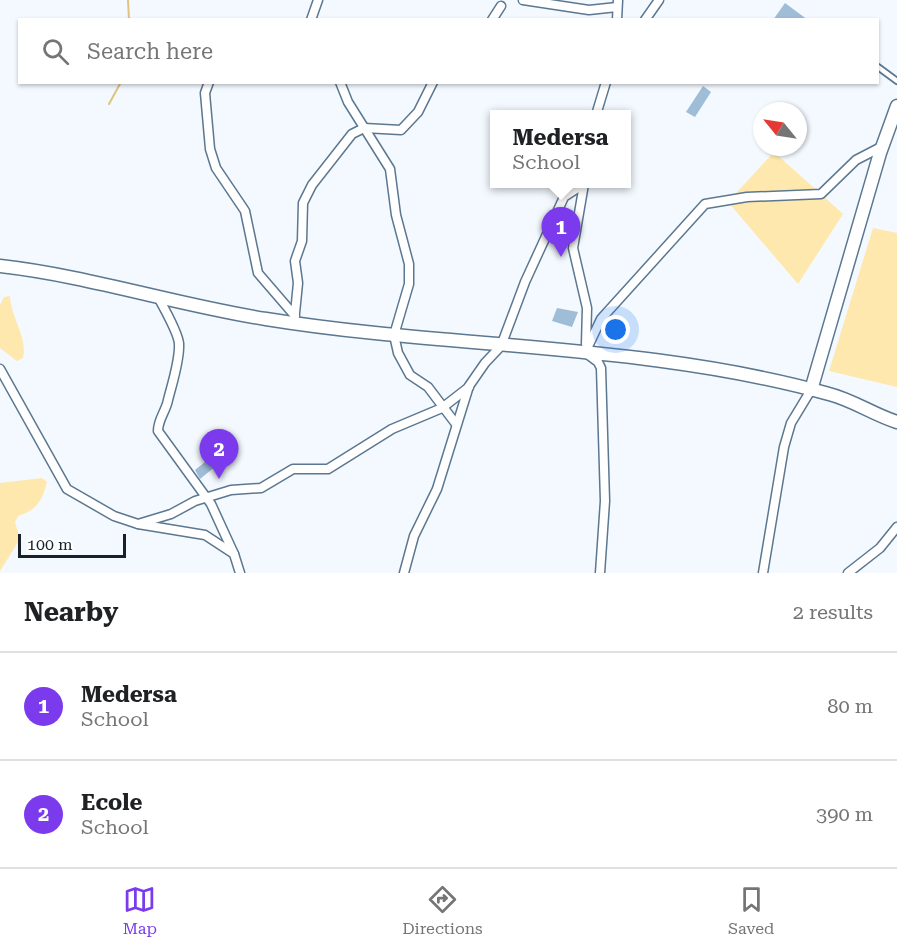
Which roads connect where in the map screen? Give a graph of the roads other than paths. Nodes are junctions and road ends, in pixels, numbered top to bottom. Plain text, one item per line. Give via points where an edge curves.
1 (312, 0) edge
2 (318, 0) edge
3 (523, 0) edge
4 (659, 0) edge
5 (618, 3) edge
6 (501, 6) dead end
7 (311, 18) edge
8 (311, 18) edge
9 (493, 18) edge
10 (617, 18) edge
11 (646, 18) edge
12 (879, 68) edge
13 (897, 81) edge
14 (207, 84) edge
15 (341, 84) edge
16 (432, 84) edge
17 (605, 84) edge
18 (897, 106) edge
19 (597, 110) edge
20 (894, 119) edge
21 (364, 128) junction
22 (883, 146) junction
23 (577, 188) edge
24 (583, 188) edge
25 (0, 266) edge
26 (158, 297) junction
27 (296, 318) junction
28 (394, 335) junction
29 (501, 346) junction
30 (585, 353) junction
31 (0, 369) edge
32 (469, 386) junction
33 (811, 390) junction
34 (445, 406) junction
35 (897, 422) edge
36 (456, 424) junction
37 (206, 497) junction
38 (138, 524) junction
39 (897, 527) edge
40 (234, 554) junction
41 (240, 573) edge
42 (404, 573) edge
43 (600, 573) edge
44 (763, 573) edge
45 (848, 573) edge

1 - 7 street
2 - 8 street
3 - 5 street via 589,10
4 - 11 street
5 - 10 street
6 - 9 street
12 - 13 lane
14 - 27 street via 210,149 216,168 245,211 258,273
15 - 21 street
16 - 21 street via 418,112 401,129
17 - 19 street
18 - 20 street
20 - 22 street
21 - 27 street via 352,134 312,185 303,203 302,241 295,261
21 - 28 street via 390,169 396,215 409,264 409,284
22 - 30 street via 856,160 821,194 747,197 705,204 601,319
22 - 33 street
23 - 29 street via 564,197
24 - 30 street via 573,248 587,308
25 - 26 street
26 - 27 street
26 - 37 street via 179,345 158,430
27 - 28 street
28 - 29 street
28 - 34 street via 410,375
29 - 30 street
29 - 32 street
30 - 33 street via 709,368
30 - 43 street via 601,368 605,501
31 - 38 street via 67,489 103,511
32 - 34 street
32 - 36 street
33 - 35 street via 832,394
33 - 44 street via 791,423 784,447
34 - 36 street
34 - 37 street via 392,429 328,469 293,469 261,488
36 - 42 street via 437,489 414,536
37 - 38 street
37 - 40 street
38 - 40 street via 205,535
39 - 45 street via 880,548
40 - 41 street

